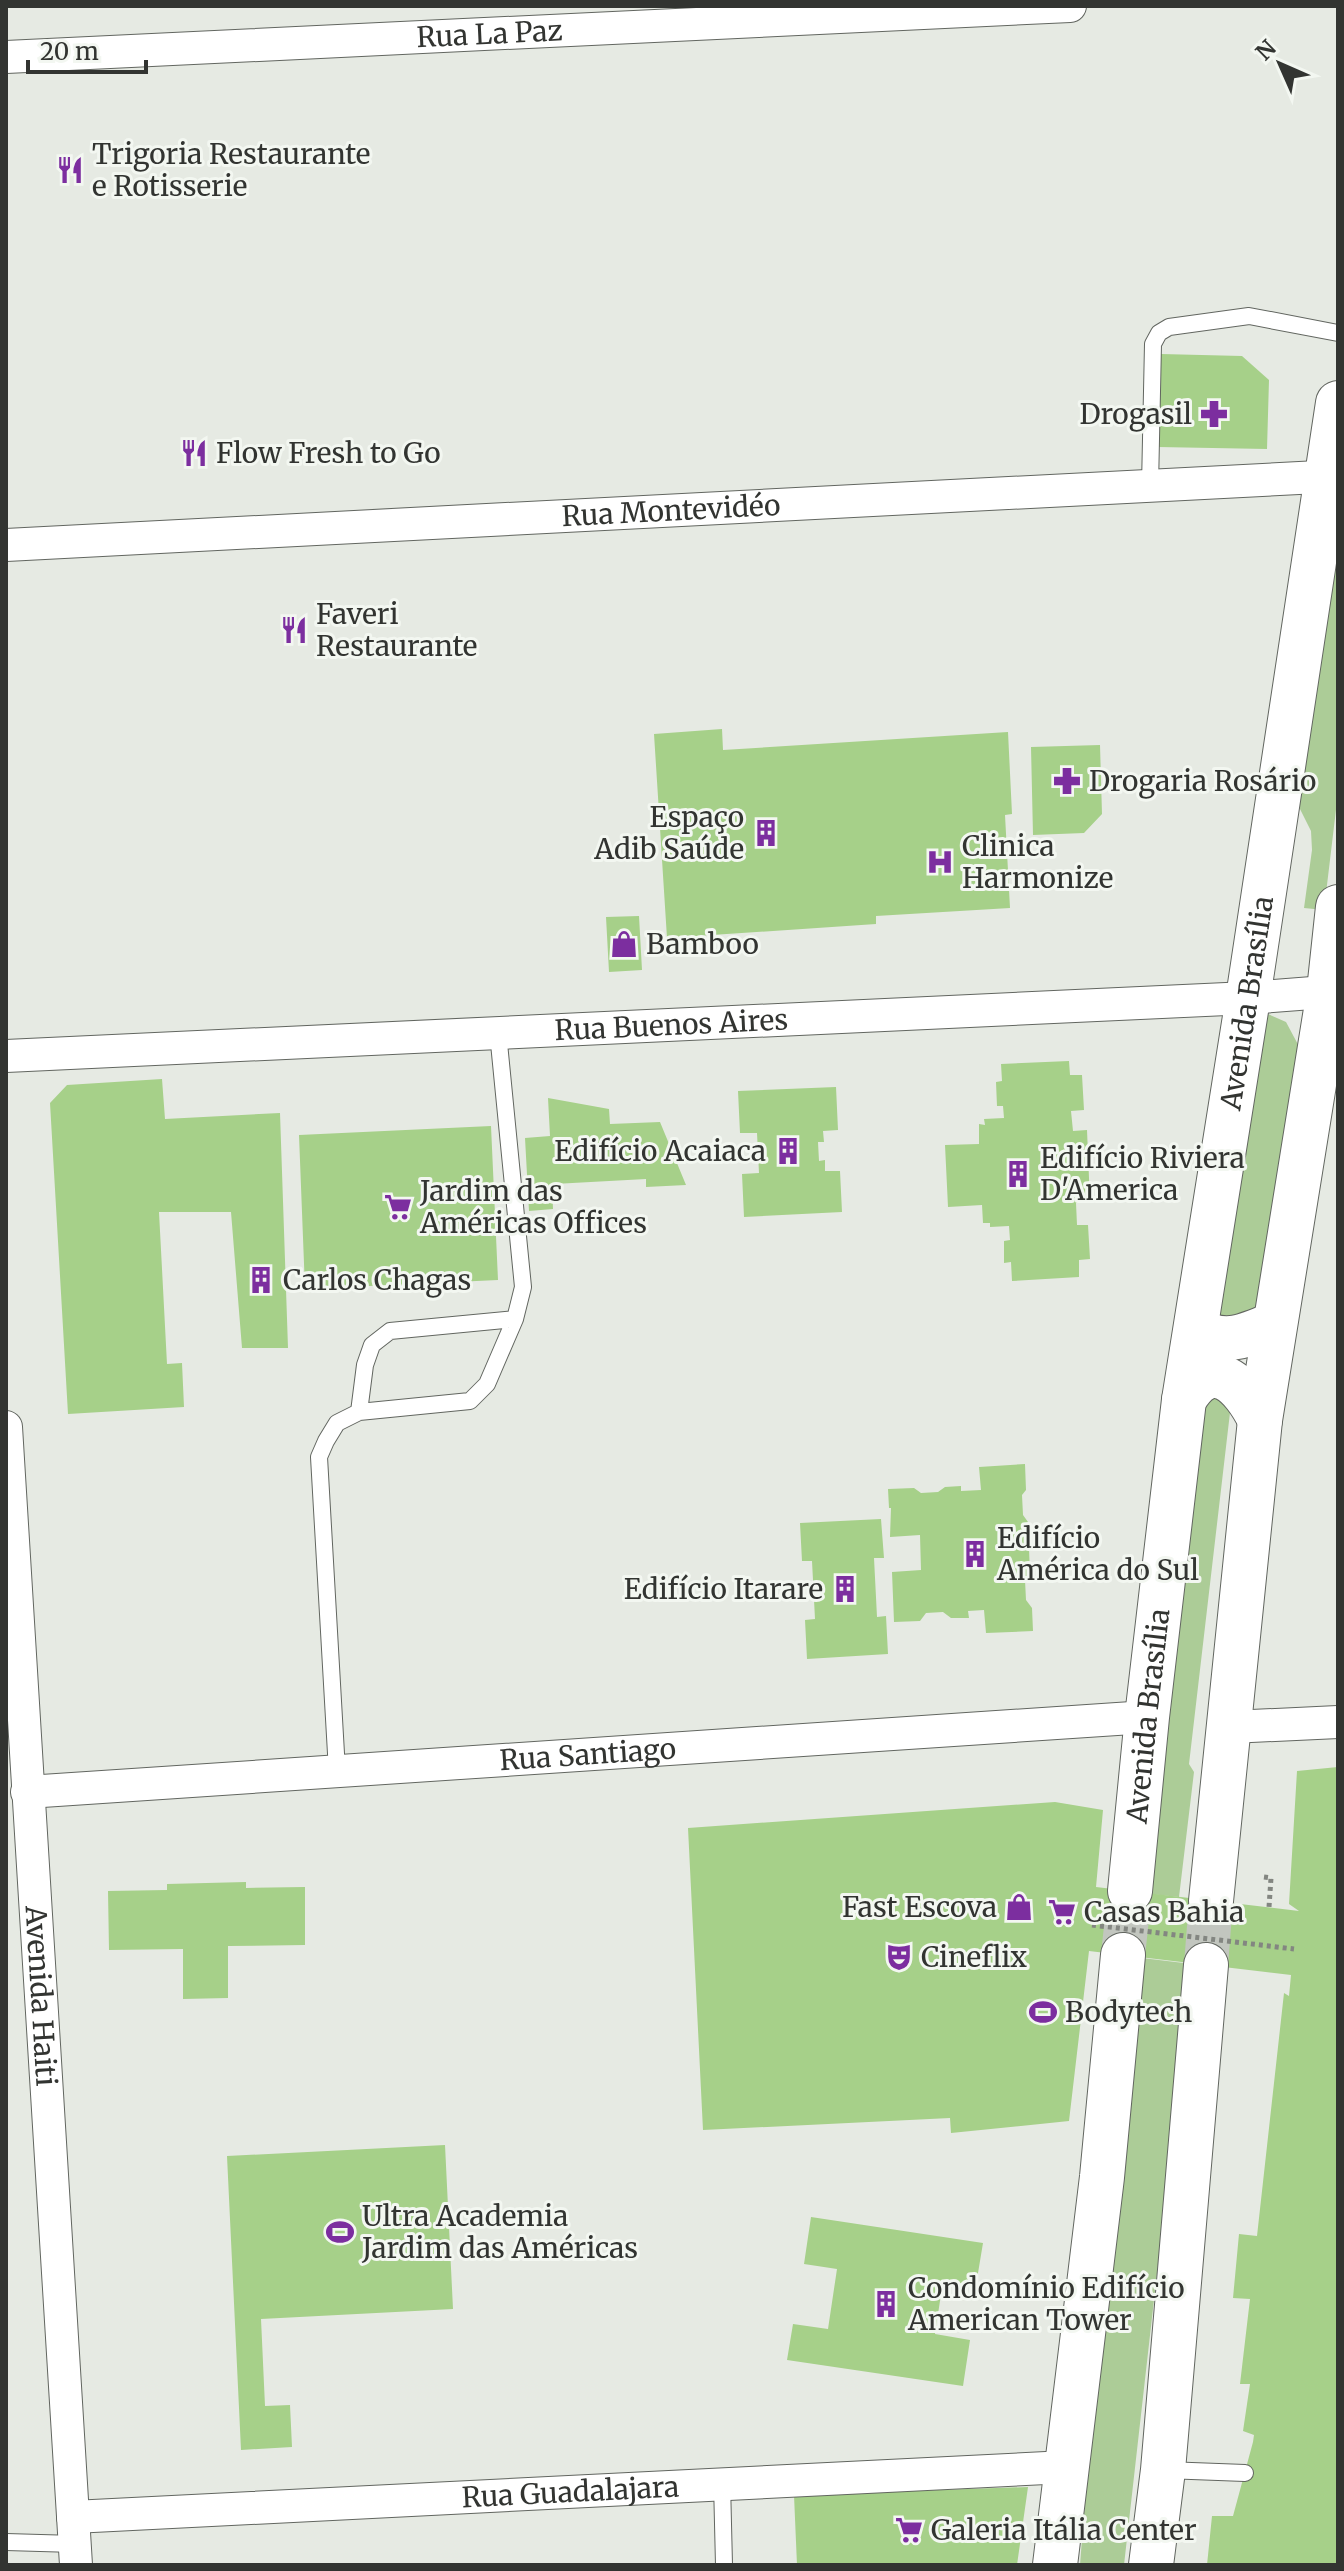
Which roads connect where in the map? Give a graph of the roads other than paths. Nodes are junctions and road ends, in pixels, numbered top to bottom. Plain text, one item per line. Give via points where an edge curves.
1 (1070, 6) edge
2 (6, 57) edge
3 (1338, 333) edge
4 (1338, 403) edge
5 (1332, 476) edge
6 (1150, 486) junction
7 (6, 545) edge
8 (1338, 907) edge
9 (1334, 991) edge
10 (1248, 998) junction
11 (498, 1033) junction
12 (6, 1056) edge
13 (515, 1319) junction
14 (1274, 1324) junction
15 (1196, 1330) junction
16 (1184, 1400) junction
17 (359, 1412) junction
18 (1260, 1420) junction
19 (6, 1427) edge
20 (1147, 1717) junction
21 (1338, 1722) edge
22 (1230, 1727) junction
23 (337, 1771) junction
24 (27, 1792) junction
25 (1130, 1891) tunnel mouth
26 (1211, 1901) tunnel mouth
27 (1123, 1955) tunnel mouth
28 (1206, 1965) tunnel mouth
29 (1066, 2467) junction
30 (1163, 2470) junction
31 (1245, 2473) dead end
32 (722, 2482) junction
33 (6, 2542) edge
34 (75, 2542) edge
35 (724, 2565) edge
36 (1055, 2565) edge
37 (1151, 2565) edge

1 - 2 street, Rua La Paz
3 - 6 lane via 1249,316 1169,327 1159,333 1153,344
4 - 5 street, Avenida Brasília
5 - 6 street, Rua Montevidéo
5 - 10 street, Avenida Brasília
6 - 7 street, Rua Montevidéo
8 - 9 street
9 - 10 street, Rua Buenos Aires
9 - 14 street
10 - 11 street, Rua Buenos Aires
10 - 15 street, Avenida Brasília
11 - 12 street, Rua Buenos Aires
11 - 13 lane via 523,1287
13 - 17 lane via 487,1384 470,1401
13 - 17 lane via 390,1331 372,1345
14 - 15 street via 1228,1339
14 - 18 street
15 - 16 street, Avenida Brasília
16 - 18 street via 1193,1385 1221,1376 1250,1399
16 - 20 street, Avenida Brasília
17 - 23 lane via 337,1423 319,1457
18 - 22 street
19 - 24 street, Avenida Haiti
20 - 23 street, Rua Santiago
20 - 25 street, Avenida Brasília
21 - 22 street
22 - 26 street
23 - 24 street, Rua Santiago
24 - 34 street, Avenida Haiti
27 - 29 street
28 - 30 street
29 - 32 street, Rua Guadalajara
29 - 36 street
30 - 31 lane
30 - 37 street
32 - 34 street, Rua Guadalajara
32 - 35 lane
33 - 34 lane

